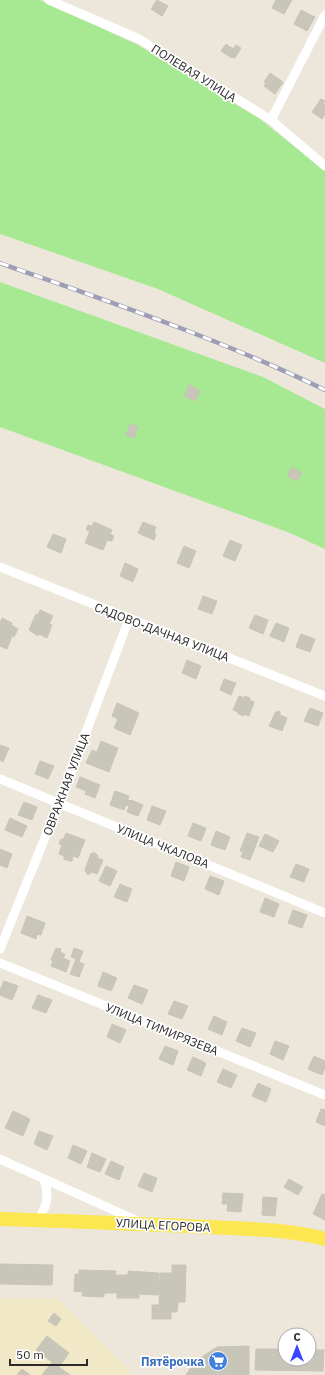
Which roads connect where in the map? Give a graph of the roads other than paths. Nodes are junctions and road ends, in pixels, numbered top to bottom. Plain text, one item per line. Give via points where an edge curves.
1 (49, 0) edge
2 (325, 15) edge
3 (271, 120) junction
4 (325, 166) edge
5 (0, 567) edge
6 (129, 619) junction
7 (325, 696) edge
8 (0, 780) edge
9 (59, 803) junction
10 (325, 913) edge
11 (0, 949) edge
12 (0, 963) edge
13 (325, 1095) edge
14 (0, 1159) edge
15 (44, 1180) junction
16 (0, 1219) edge
17 (38, 1220) junction
18 (145, 1224) junction
19 (325, 1239) edge

1 - 3 street, ПОЛЕВАЯ УЛИЦА via 139,39
2 - 3 street
3 - 4 street, ПОЛЕВАЯ УЛИЦА
5 - 6 street, САДОВО-ДАЧНАЯ УЛИЦА
6 - 7 street, САДОВО-ДАЧНАЯ УЛИЦА
6 - 9 street, ОВРАЖНАЯ УЛИЦА
8 - 9 street, УЛИЦА ЧКАЛОВА
9 - 10 street, УЛИЦА ЧКАЛОВА
9 - 11 street, ОВРАЖНАЯ УЛИЦА
12 - 13 street, УЛИЦА ТИМИРЯЗЕВА
14 - 15 street
15 - 17 street via 48,1190 47,1201
15 - 18 street
16 - 17 main road, УЛИЦА ЕГОРОВА
17 - 18 main road, УЛИЦА ЕГОРОВА
18 - 19 main road, УЛИЦА ЕГОРОВА via 308,1234

